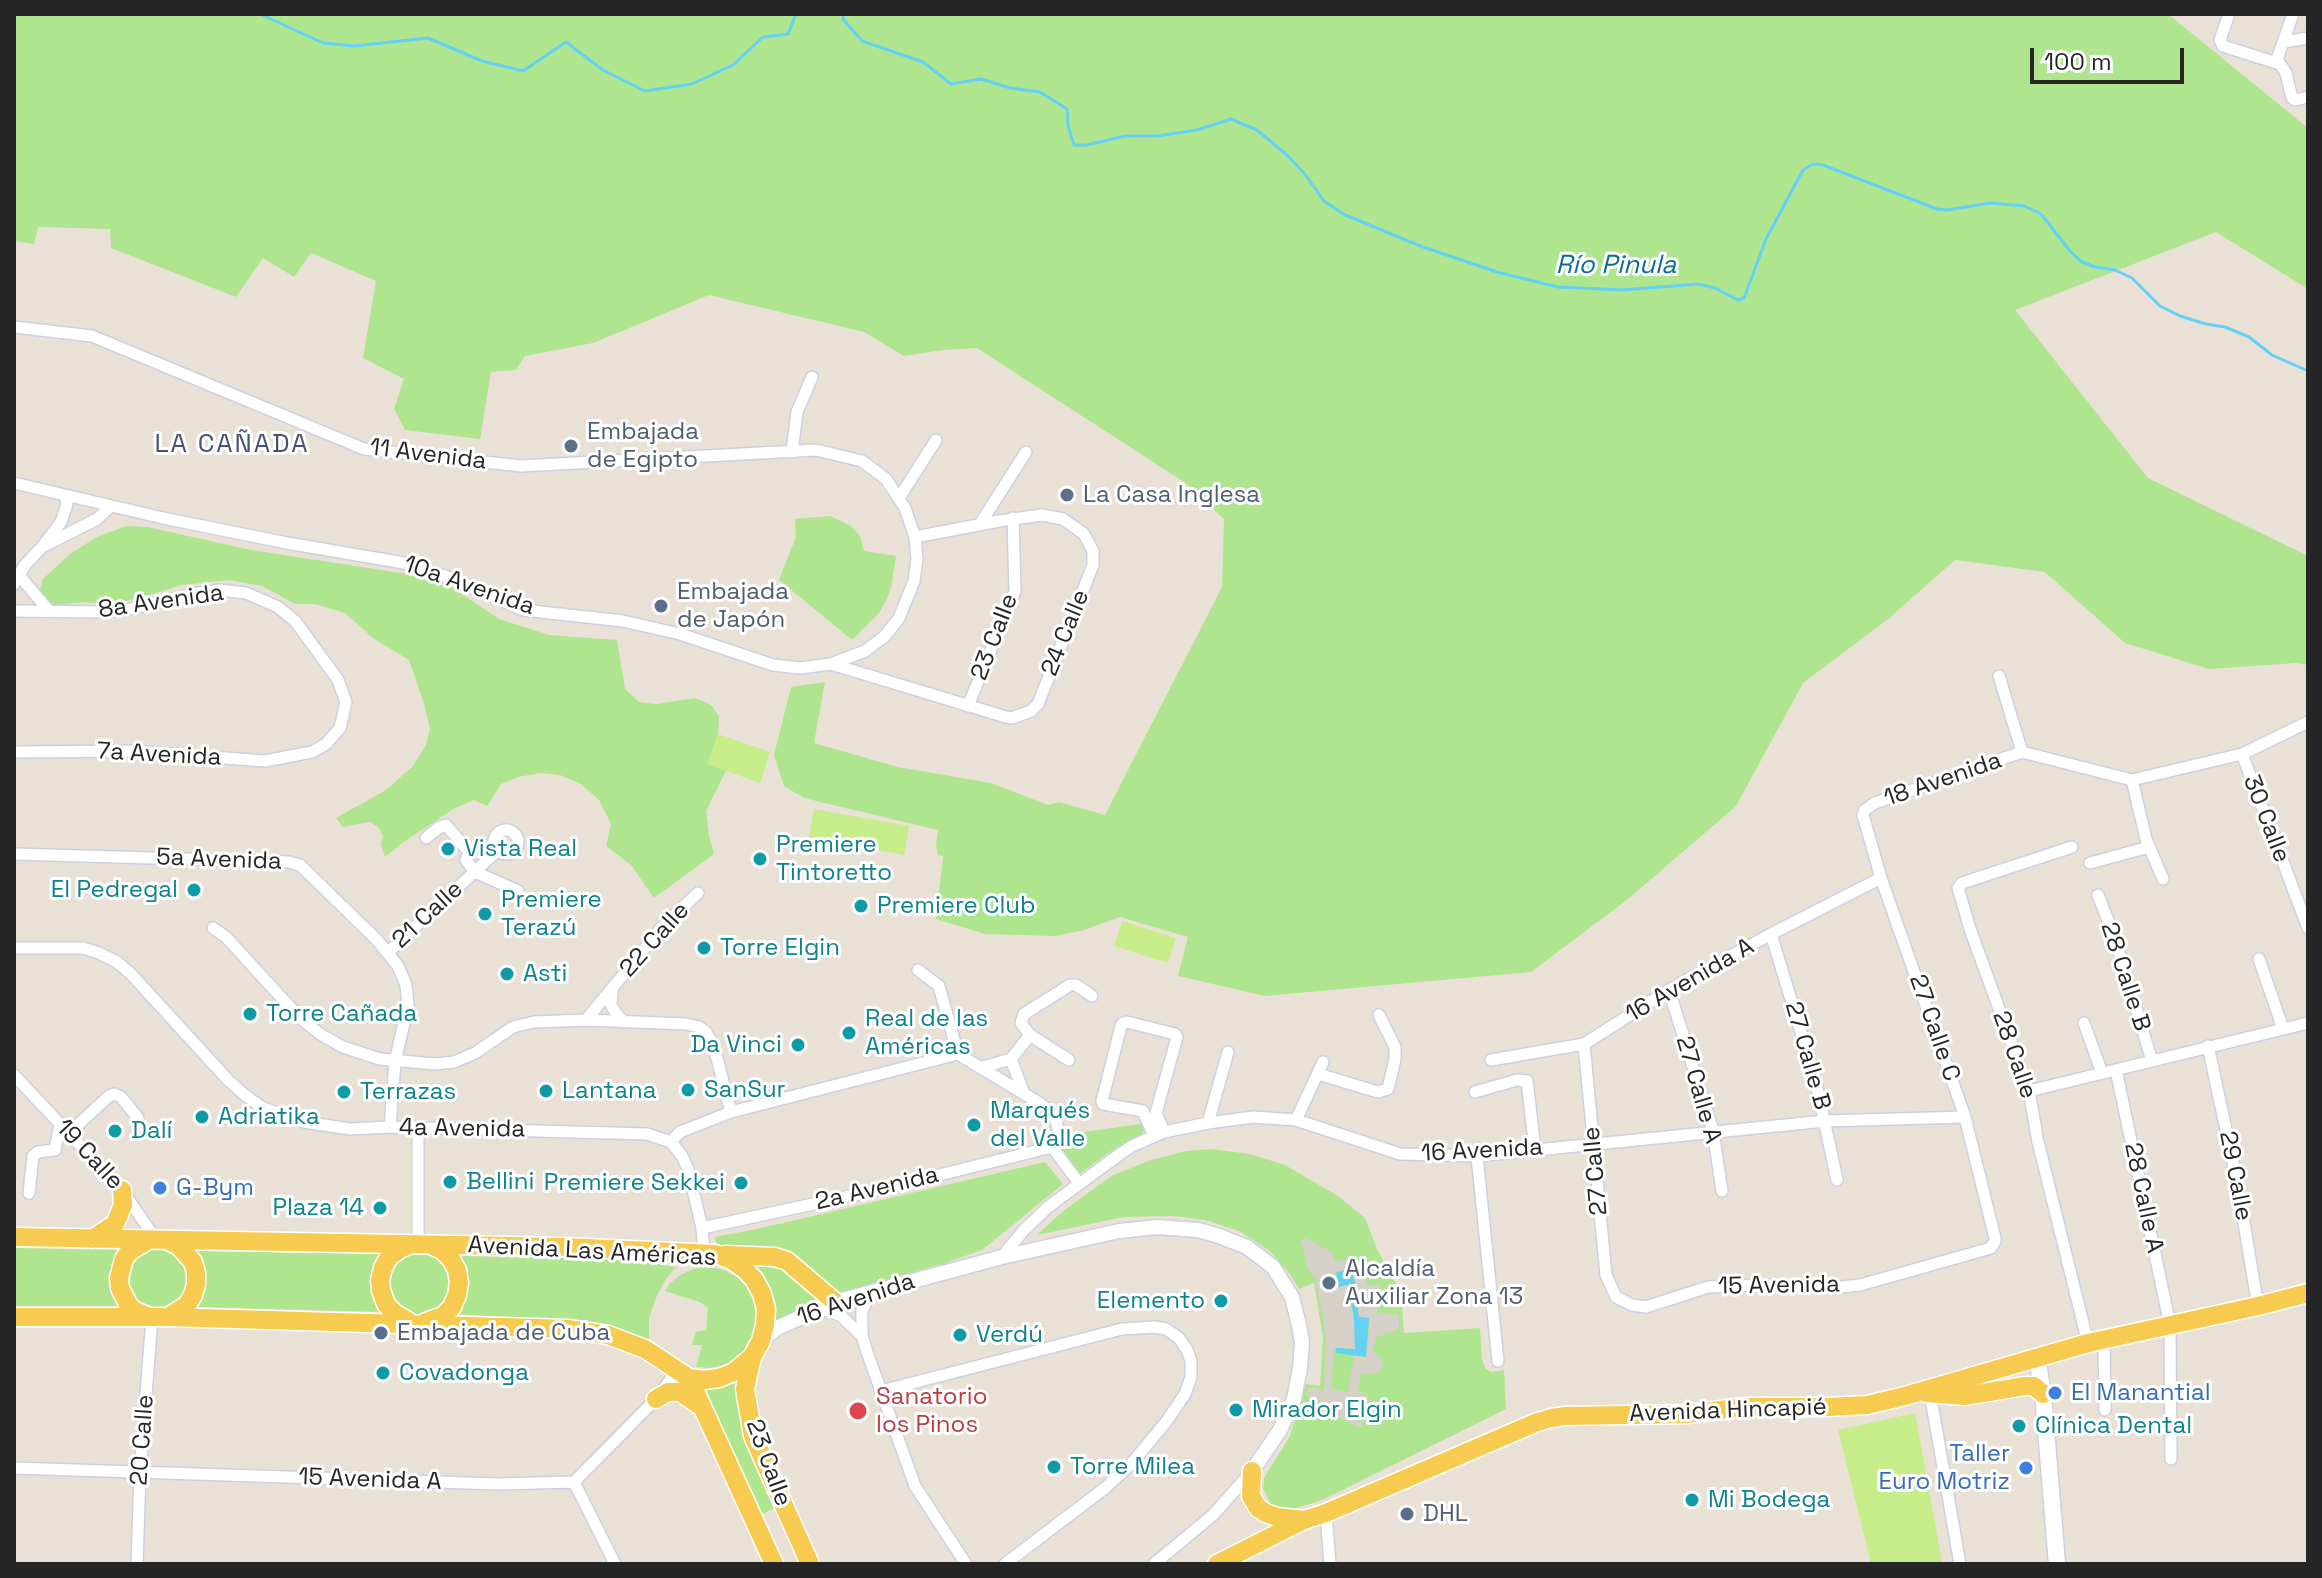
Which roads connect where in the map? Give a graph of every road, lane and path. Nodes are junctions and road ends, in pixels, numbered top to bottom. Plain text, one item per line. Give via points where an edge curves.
1 (2229, 14) edge
2 (2293, 14) edge
3 (2308, 38) edge
4 (2283, 42) junction
5 (2276, 62) junction
6 (2308, 97) edge
7 (14, 327) edge
8 (812, 377) dead end
9 (936, 440) dead end
10 (792, 452) junction
11 (1026, 452) dead end
12 (14, 483) edge
13 (65, 495) junction
14 (899, 498) junction
15 (111, 506) junction
16 (1013, 518) junction
17 (980, 524) junction
18 (915, 537) junction
19 (42, 547) junction
20 (16, 579) edge
21 (14, 611) edge
22 (49, 611) junction
23 (831, 664) junction
24 (1999, 676) dead end
25 (968, 706) junction
26 (1012, 718) joint
27 (2308, 722) edge
28 (14, 752) edge
29 (2022, 752) junction
30 (304, 754) joint
31 (2242, 754) junction
32 (2132, 780) junction
33 (1865, 810) joint
34 (426, 838) dead end
35 (2072, 847) dead end
36 (2149, 847) junction
37 (497, 851) dead end
38 (14, 854) edge
39 (2090, 863) dead end
40 (475, 872) junction
41 (1881, 878) junction
42 (2163, 879) dead end
43 (518, 891) dead end
44 (698, 893) dead end
45 (2098, 895) dead end
46 (2308, 926) edge
47 (213, 928) dead end
48 (1771, 934) junction
49 (14, 948) edge
50 (387, 953) junction
51 (2259, 959) dead end
52 (918, 970) dead end
53 (612, 988) junction
54 (1669, 990) junction
55 (1092, 996) dead end
56 (1379, 1015) dead end
57 (586, 1020) junction
58 (624, 1022) junction
59 (2084, 1023) dead end
60 (2308, 1023) edge
61 (2283, 1029) junction
62 (1030, 1035) junction
63 (1584, 1044) junction
64 (2208, 1046) junction
65 (1228, 1052) dead end
66 (958, 1054) junction
67 (1011, 1059) junction
68 (1069, 1060) dead end
69 (1491, 1060) dead end
70 (2152, 1061) junction
71 (395, 1062) junction
72 (983, 1067) junction
73 (2116, 1070) junction
74 (2102, 1073) junction
75 (14, 1075) edge
76 (14, 1089) edge
77 (27, 1090) junction
78 (2029, 1091) junction
79 (1475, 1092) dead end
80 (1024, 1094) junction
81 (731, 1112) junction
82 (1965, 1117) junction
83 (138, 1118) dead end
84 (1296, 1120) junction
85 (1825, 1121) junction
86 (1208, 1123) junction
87 (390, 1127) junction
88 (64, 1129) junction
89 (418, 1129) junction
90 (1713, 1131) junction
91 (1159, 1134) junction
92 (671, 1142) junction
93 (1594, 1143) junction
94 (1052, 1147) junction
95 (1535, 1149) junction
96 (1477, 1156) junction
97 (1837, 1180) dead end
98 (1079, 1183) junction
99 (122, 1190) junction
100 (1722, 1191) dead end
101 (29, 1193) dead end
102 (14, 1237) edge
103 (92, 1239) junction
104 (158, 1241) junction
105 (420, 1244) junction
106 (704, 1244) junction
107 (1991, 1248) joint
108 (1002, 1257) junction
109 (879, 1289) junction
110 (2308, 1293) edge
111 (1616, 1297) joint
112 (835, 1302) junction
113 (2258, 1306) junction
114 (812, 1312) junction
115 (14, 1317) edge
116 (156, 1317) junction
117 (416, 1323) junction
118 (2170, 1325) junction
119 (862, 1336) junction
120 (2096, 1341) junction
121 (756, 1349) junction
122 (2037, 1357) junction
123 (1498, 1361) dead end
124 (683, 1375) junction
125 (881, 1391) junction
126 (1930, 1393) junction
127 (2043, 1394) junction
128 (1907, 1395) junction
129 (656, 1399) junction
130 (703, 1409) junction
131 (2105, 1410) dead end
132 (2171, 1459) dead end
133 (14, 1468) edge
134 (1252, 1471) junction
135 (140, 1472) junction
136 (574, 1482) junction
137 (786, 1511) junction
138 (1326, 1513) junction
139 (1304, 1520) junction
140 (756, 1525) junction
141 (137, 1564) edge
142 (615, 1564) edge
143 (774, 1564) edge
144 (810, 1564) edge
145 (966, 1564) edge
146 (1005, 1564) edge
147 (1154, 1564) edge
148 (1217, 1564) edge
149 (1330, 1564) edge
150 (1960, 1564) edge
151 (2057, 1564) edge

1 - 5 street via 2220,40 2223,46
2 - 4 street
3 - 4 street
4 - 5 street
5 - 6 street via 2284,68 2292,98
7 - 10 street, 11 Avenida via 92,336 364,449 521,466
8 - 10 street via 797,412
9 - 14 street
10 - 14 street, 11 Avenida via 816,450 862,461 886,479
11 - 17 street
12 - 13 street, 10a Avenida
13 - 15 street, 10a Avenida
13 - 19 street via 61,522
14 - 18 street
15 - 19 street via 97,519
15 - 23 street, 10a Avenida via 410,564 523,610 623,621 773,665
16 - 17 street
16 - 25 street, 23 Calle via 1015,591
16 - 26 street, 24 Calle via 1042,515 1073,524 1093,551 1093,565 1038,704
17 - 18 street
18 - 23 street via 914,581 899,618 865,651
19 - 20 street
20 - 22 street
21 - 22 street, 8a Avenida
22 - 30 street, 8a Avenida via 126,610 219,590 271,603 296,622 345,695 336,734
23 - 25 street, 10a Avenida
24 - 29 street
25 - 26 street, 10a Avenida
27 - 31 street
28 - 30 street, 7a Avenida via 133,751 265,761
29 - 32 street
29 - 33 street, 18 Avenida
31 - 32 street
31 - 46 street, 30 Calle
32 - 36 street
33 - 41 street, 27 Calle C via 1863,819
34 - 40 street via 442,826 450,828 468,850 466,860
35 - 78 street, 28 Calle via 1958,888
36 - 39 street
36 - 42 street
37 - 40 street, 21 Calle
38 - 50 street, 5a Avenida via 296,863
40 - 43 street
40 - 50 street, 21 Calle
41 - 48 street, 16 Avenida A
41 - 82 street, 27 Calle C
44 - 53 street, 22 Calle
45 - 70 street, 28 Calle B
47 - 71 street via 320,1034 343,1047
48 - 54 street, 16 Avenida A
48 - 85 street, 27 Calle B
49 - 87 street, 4a Avenida via 83,948 117,962 228,1080 263,1108 328,1127
50 - 71 street, 21 Calle via 403,976 408,996
51 - 61 street
52 - 66 street via 941,990
53 - 57 street, 22 Calle
53 - 58 street, 22 Calle via 611,1005
54 - 63 street, 16 Avenida A
54 - 90 street, 27 Calle A
55 - 62 street via 1076,985 1067,987 1024,1014 1021,1023
56 - 84 street via 1395,1047 1388,1089 1370,1091 1321,1068
57 - 58 street
57 - 71 street via 522,1024 454,1062
58 - 81 street via 686,1024 706,1032
59 - 74 street
60 - 61 street
61 - 64 street
62 - 67 street
62 - 68 street
63 - 69 street, 16 Avenida A
63 - 93 street, 27 Calle
64 - 70 street
64 - 113 street, 29 Calle
65 - 86 street
66 - 72 street
66 - 81 street
67 - 72 street
67 - 80 street
70 - 73 street
71 - 87 street, 21 Calle
72 - 80 street
73 - 74 street
73 - 118 street, 28 Calle A
74 - 78 street
75 - 77 street, 19 Calle
76 - 77 street
77 - 88 street, 19 Calle
78 - 120 street, 28 Calle via 2038,1142
79 - 95 street via 1527,1081
80 - 94 street via 1055,1117 1058,1136
81 - 92 street via 680,1132
82 - 85 street, 16 Avenida
82 - 107 street, 27 Calle C via 1995,1238
83 - 88 street via 114,1094
84 - 86 street, 16 Avenida via 1253,1117
84 - 96 street, 16 Avenida via 1400,1154
85 - 90 street, 16 Avenida
85 - 97 street, 27 Calle B
86 - 91 street, 16 Avenida
87 - 89 street, 4a Avenida
88 - 99 street, 19 Calle
88 - 101 street via 55,1150 33,1156
89 - 92 street, 4a Avenida via 637,1133
89 - 105 street
90 - 93 street, 16 Avenida
90 - 100 street, 27 Calle A
91 - 91 street via 1156,1113 1177,1037 1123,1023 1102,1101 1143,1111
91 - 98 street, 16 Avenida
92 - 106 street via 685,1163
93 - 95 street, 16 Avenida
93 - 111 street, 27 Calle via 1606,1275
94 - 98 street
94 - 106 street, 2a Avenida via 887,1188
95 - 96 street, 16 Avenida
96 - 123 street
98 - 108 street, 16 Avenida via 1023,1231
99 - 103 main road via 123,1205 115,1224
99 - 104 street, 19 Calle
102 - 103 main road, Avenida Las Américas
103 - 104 main road, Avenida Las Américas
104 - 105 main road, Avenida Las Américas
104 - 116 main road via 138,1245 124,1259 119,1278 133,1310
104 - 116 main road via 179,1246 196,1273 193,1295 178,1312
105 - 106 main road, Avenida Las Américas via 629,1249
105 - 117 main road via 389,1257 380,1280 386,1304
105 - 117 main road via 442,1250 451,1259 459,1283 452,1307 443,1316
106 - 112 main road via 787,1261
106 - 121 main road, Avenida Las Américas via 743,1268 762,1294 765,1325
107 - 111 street, 15 Avenida via 1860,1285 1708,1287 1646,1307
108 - 109 street, 16 Avenida
108 - 134 street, 16 Avenida via 1157,1227 1198,1230 1241,1243 1273,1267 1296,1308 1302,1342 1299,1379 1280,1430
109 - 112 street, 16 Avenida
109 - 119 street via 864,1305
110 - 113 main road, Avenida Hincapié
112 - 114 street, 16 Avenida
113 - 118 main road, Avenida Hincapié
114 - 119 street via 834,1312
114 - 121 street, 16 Avenida via 777,1328
115 - 116 main road
116 - 117 main road
116 - 135 street, 20 Calle
117 - 124 main road via 608,1335 645,1349
118 - 120 main road, Avenida Hincapié
118 - 132 street, 28 Calle A
119 - 125 street
120 - 122 main road, Avenida Hincapié
120 - 131 street, 28 Calle
121 - 124 main road via 734,1372 719,1378
121 - 137 main road, 23 Calle via 745,1389 753,1436
122 - 127 main road
122 - 128 main road, Avenida Hincapié
124 - 129 street
124 - 130 main road, 23 Calle
125 - 145 street via 915,1486
125 - 146 street via 1122,1329 1166,1329 1179,1338 1191,1361 1191,1377 1166,1422 1131,1464
126 - 127 main road via 1965,1396 2034,1386
126 - 128 main road
126 - 150 street
127 - 151 main road
128 - 138 main road, Avenida Hincapié via 1867,1405 1551,1418
129 - 130 main road via 680,1392
129 - 136 street
130 - 140 main road, 23 Calle
133 - 135 street, 15 Avenida A
134 - 139 main road via 1251,1496 1258,1508
134 - 147 street via 1213,1515
135 - 136 street, 15 Avenida A
135 - 141 street, 20 Calle
136 - 142 street
137 - 140 main road
137 - 144 main road, 23 Calle
138 - 139 main road, Avenida Hincapié
138 - 149 street
139 - 148 main road, Avenida Hincapié
140 - 143 main road, 23 Calle

